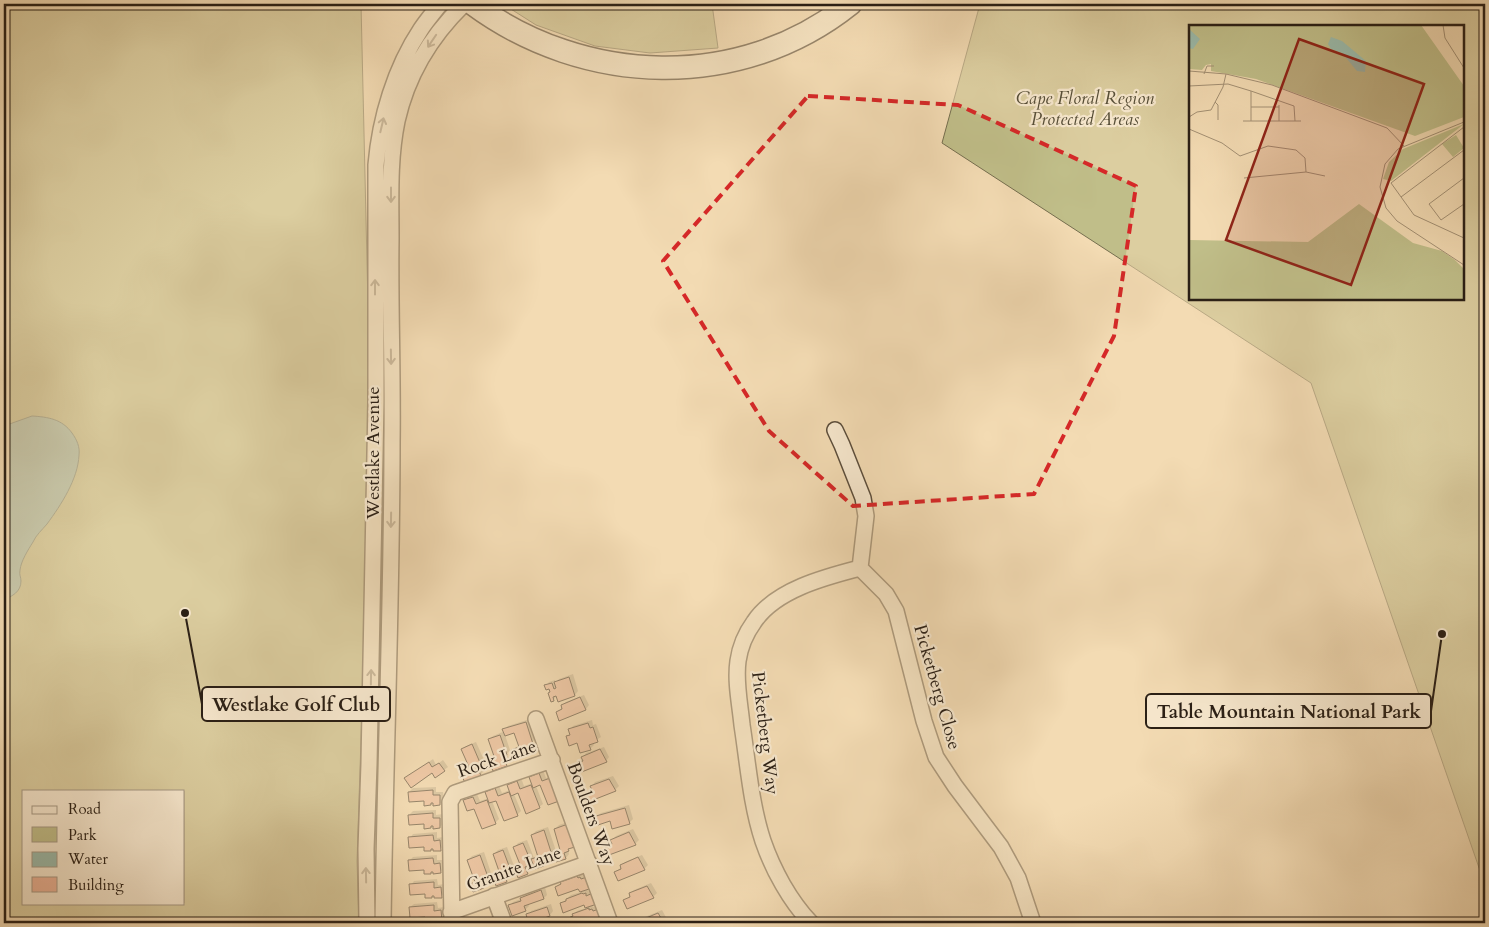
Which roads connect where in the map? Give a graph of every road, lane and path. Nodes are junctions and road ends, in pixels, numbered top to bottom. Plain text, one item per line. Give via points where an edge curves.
1 (440, 4) edge
2 (464, 4) edge
3 (473, 4) edge
4 (850, 4) edge
5 (834, 430) dead end
6 (860, 568) junction
7 (536, 719) dead end
8 (552, 760) junction
9 (589, 862) junction
10 (494, 896) junction
11 (452, 917) edge
12 (367, 923) edge
13 (383, 923) edge
14 (504, 923) edge
15 (610, 923) edge
16 (811, 923) edge
17 (1033, 923) edge

12 -> 1 street, Westlake Avenue via 376,402 376,165 383,119 403,62
2 -> 13 street, Westlake Avenue via 432,40 409,83 393,146 390,233 392,440
3 - 4 main road via 512,29 563,52 615,65 663,68 696,67 776,46 822,23
5 - 6 street via 863,498 866,516
6 - 16 street, Picketberg Way via 803,586 770,605 754,622 738,661 737,683 747,759 764,842 778,875
6 - 17 street, Picketberg Close via 886,594 896,611 936,758 1001,847 1018,878
7 - 8 street, Boulders Way
8 - 9 street, Boulders Way
8 - 11 street, Rock Lane via 455,793 450,802
9 - 10 street, Granite Lane
9 - 15 street, Boulders Way
10 - 11 street, Granite Lane
10 - 14 street

